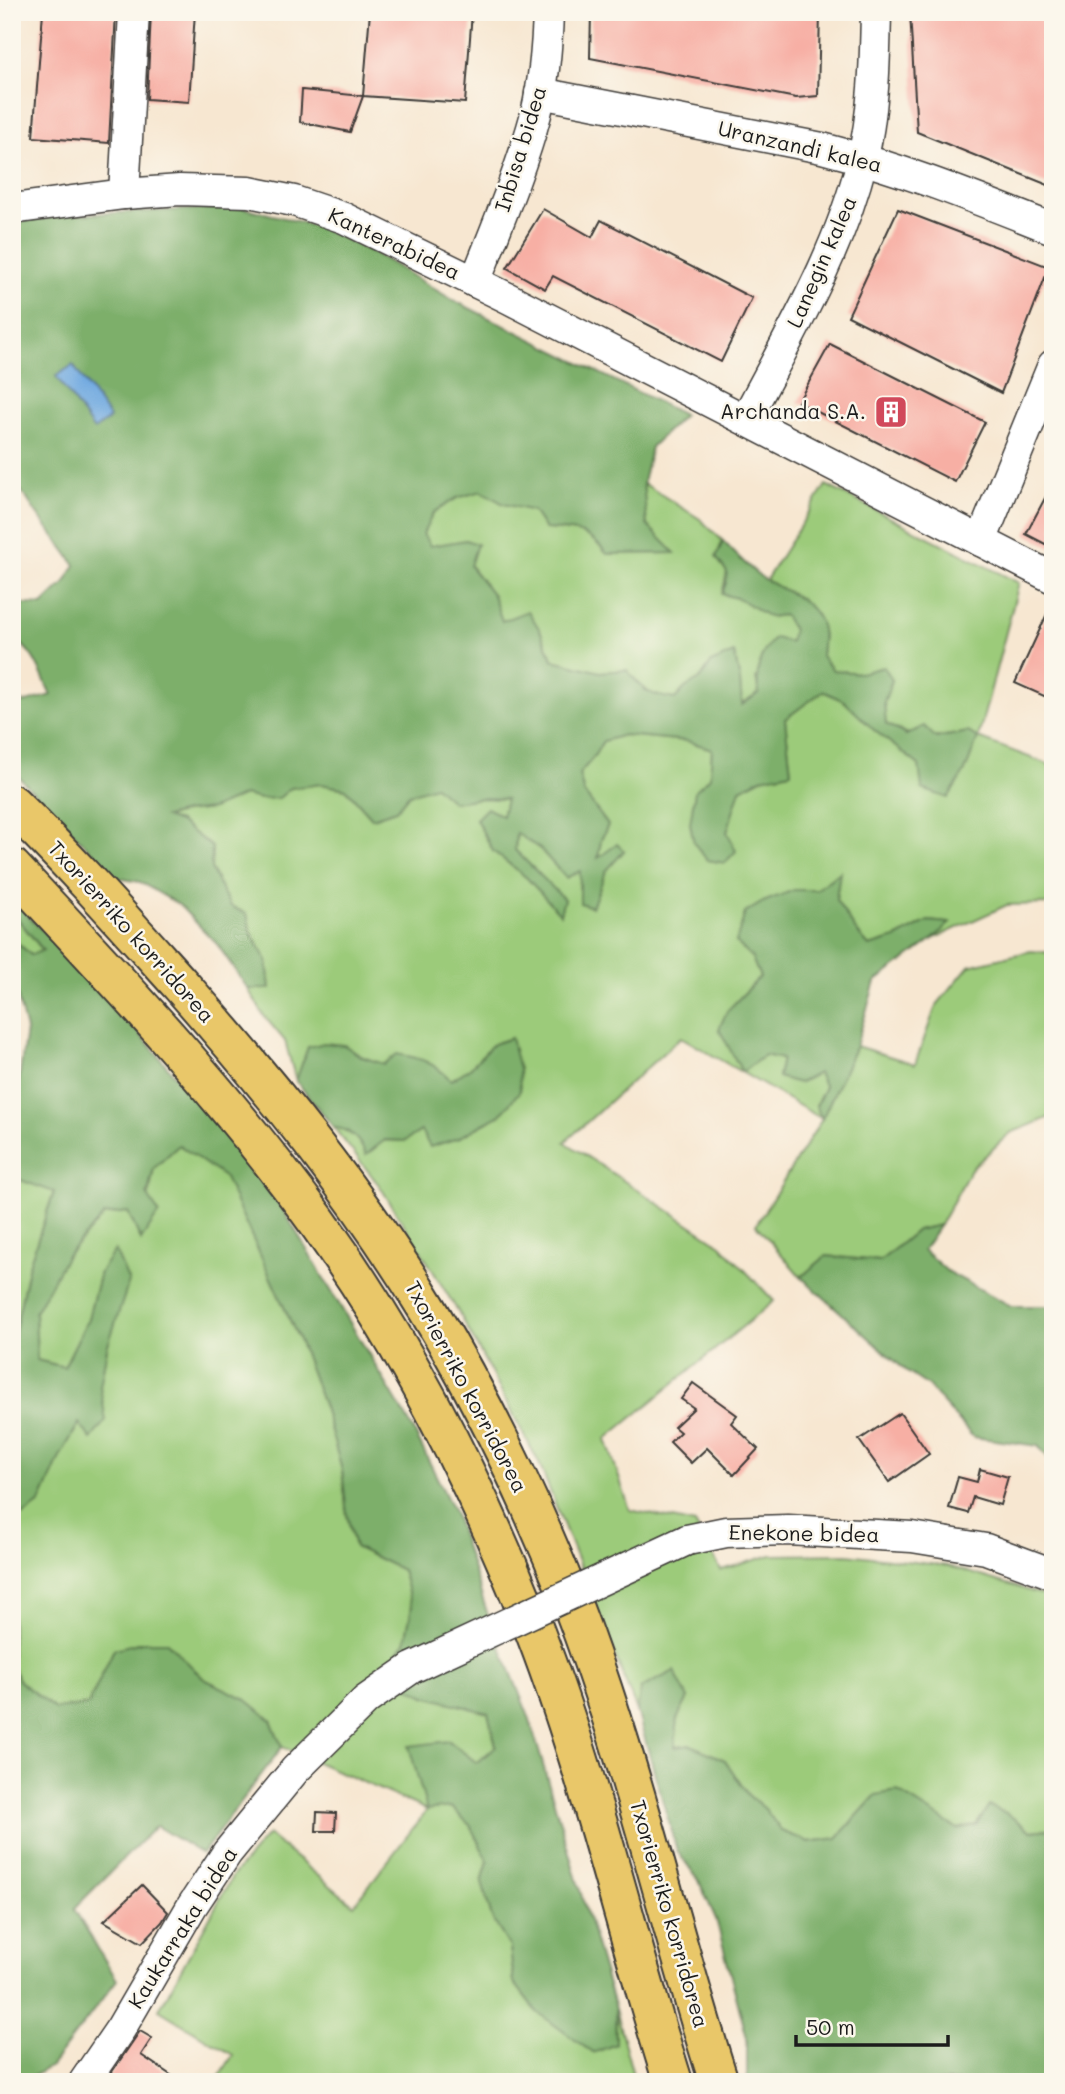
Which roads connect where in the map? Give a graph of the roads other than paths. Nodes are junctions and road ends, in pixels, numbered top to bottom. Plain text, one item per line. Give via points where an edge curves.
1 (134, 12) edge
2 (548, 12) edge
3 (876, 12) edge
4 (540, 93) junction
5 (862, 159) junction
6 (124, 194) junction
7 (12, 209) edge
8 (1053, 229) edge
9 (475, 282) junction
10 (1053, 365) edge
11 (746, 419) junction
12 (1042, 428) edge
13 (981, 541) junction
14 (1053, 578) edge
15 (12, 804) edge
16 (12, 868) edge
17 (1053, 1574) edge
18 (412, 1668) joint
19 (84, 2082) edge
20 (673, 2082) edge
21 (719, 2082) edge

1 - 6 street
2 - 4 street, Inbisa bidea
3 - 5 street, Lanegin kalea via 875,69
4 - 5 street, Uranzandi kalea
4 - 9 street, Inbisa bidea
5 - 8 street, Uranzandi kalea
5 - 11 street, Lanegin kalea via 841,226
6 - 7 street, Kanterabidea
6 - 9 street, Kanterabidea via 249,192 294,201 344,218
9 - 11 street, Kanterabidea
10 - 12 street
11 - 13 street, Kanterabidea
12 - 13 street
13 - 14 street, Kanterabidea
15 - 21 highway, Txorierriko korridorea via 125,923 261,1078 387,1245 460,1367 524,1492 572,1606 628,1772
16 - 20 highway, Txorierriko korridorea via 181,1052 282,1175 350,1270 422,1388 495,1535 535,1634
17 - 18 street, Enekone bidea, bridge via 986,1549 912,1537 788,1530 726,1532 687,1541
18 - 19 street, Kaukarraka bidea via 366,1700 295,1770 227,1853

